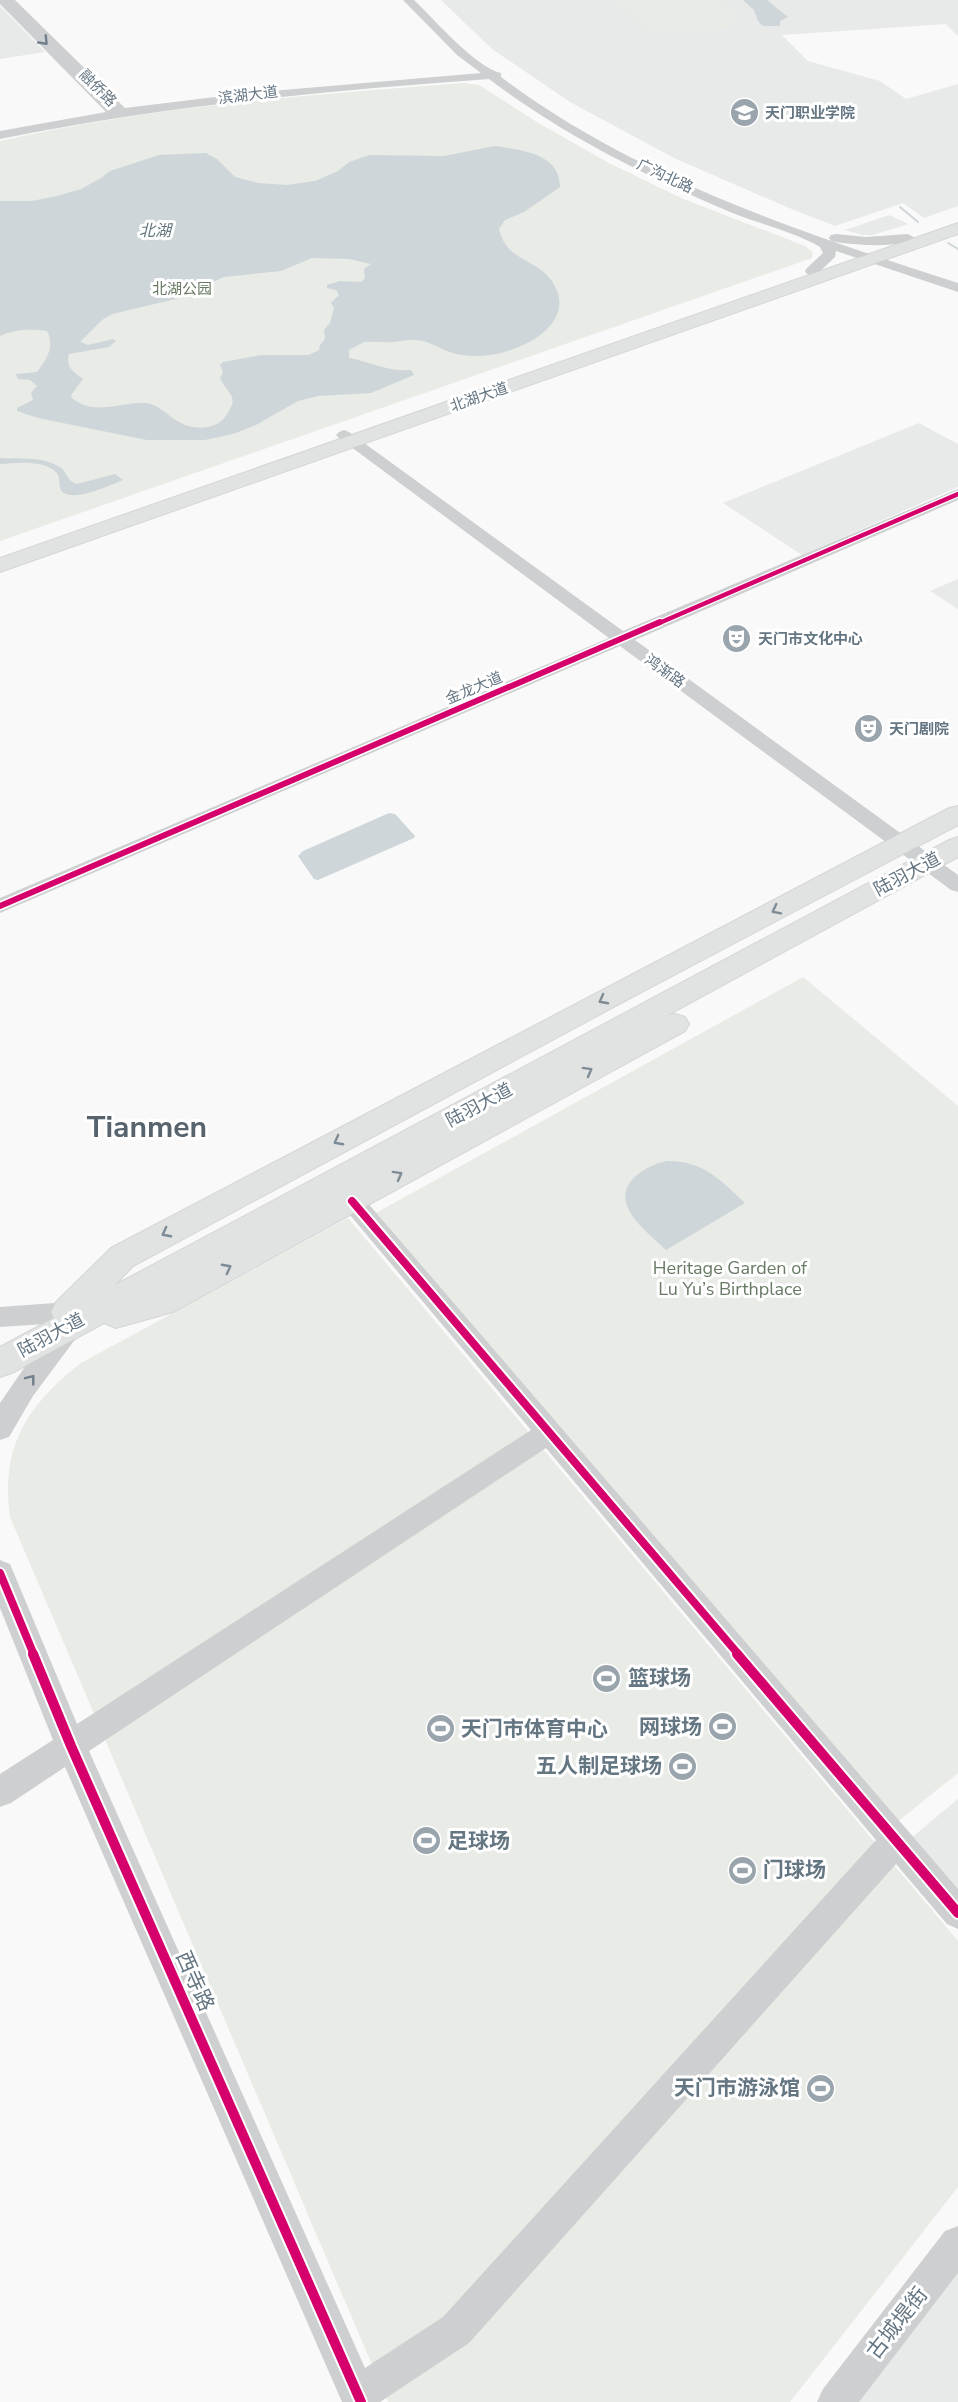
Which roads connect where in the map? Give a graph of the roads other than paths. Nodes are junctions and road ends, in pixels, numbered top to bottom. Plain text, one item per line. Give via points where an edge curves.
1 (2, 0) edge
2 (9, 0) edge
3 (408, 0) edge
4 (417, 0) edge
5 (492, 74) junction
6 (118, 112) junction
7 (0, 134) edge
8 (958, 220) edge
9 (958, 228) edge
10 (818, 237) junction
11 (913, 240) junction
12 (868, 256) junction
13 (910, 269) junction
14 (817, 274) junction
15 (958, 282) edge
16 (958, 288) edge
17 (348, 438) junction
18 (958, 494) edge
19 (0, 555) edge
20 (0, 565) edge
21 (622, 639) junction
22 (958, 814) edge
23 (958, 835) edge
24 (958, 846) edge
25 (935, 865) edge
26 (0, 906) edge
27 (560, 1086) junction
28 (506, 1090) junction
29 (406, 1104) junction
30 (352, 1158) junction
31 (352, 1201) junction
32 (0, 1317) edge
33 (71, 1318) junction
34 (0, 1349) edge
35 (0, 1363) edge
36 (0, 1429) edge
37 (549, 1432) junction
38 (0, 1573) edge
39 (71, 1746) junction
40 (0, 1792) edge
41 (896, 1841) junction
42 (958, 1913) edge
43 (958, 2244) edge
44 (359, 2398) edge
45 (836, 2402) edge

1 -> 6 street, 融侨路
2 - 6 street, 融侨路
3 - 5 street, 广沟北路 via 440,35
4 - 5 street, 广沟北路
5 - 6 street, 滨湖大道 via 324,87
5 - 10 street, 广沟北路 via 549,115 618,154 707,196
6 - 7 street, 滨湖大道
8 - 11 main road, 北湖大道
9 - 11 main road, 北湖大道
10 - 11 street
10 - 12 street, 广沟北路
10 - 14 street via 830,254
11 - 12 main road, 北湖大道
11 - 13 street
12 - 13 street, 广沟北路
12 - 14 main road, 北湖大道
13 - 14 street via 872,267
13 - 15 street, 广沟北路
13 - 16 street, 广沟北路
14 - 17 main road, 北湖大道
17 - 19 main road, 北湖大道
17 - 20 main road, 北湖大道
17 - 21 street, 鸿渐路
18 - 21 street, 金龙大道
21 - 25 street, 鸿渐路
21 - 26 street, 金龙大道
22 - 25 main road
23 - 25 main road, 陆羽大道
24 - 25 main road, 陆羽大道
27 -> 25 main road via 904,898
25 - 28 main road, 陆羽大道
25 -> 29 main road via 845,874
25 - 30 main road, 陆羽大道
27 - 28 main road
31 -> 27 main road
28 - 33 main road, 陆羽大道
29 - 30 main road
29 -> 33 main road via 122,1257
30 - 33 main road, 陆羽大道
33 -> 31 main road via 161,1303
31 - 37 street
32 - 33 street
33 - 34 main road, 陆羽大道
33 - 35 main road, 陆羽大道
36 -> 33 street
37 - 39 street
37 - 41 street
38 - 39 street, 西寺路
39 - 40 street
39 - 44 street, 西寺路
41 - 42 street
41 - 44 street via 456,2330
43 - 45 street, 古城堤街

